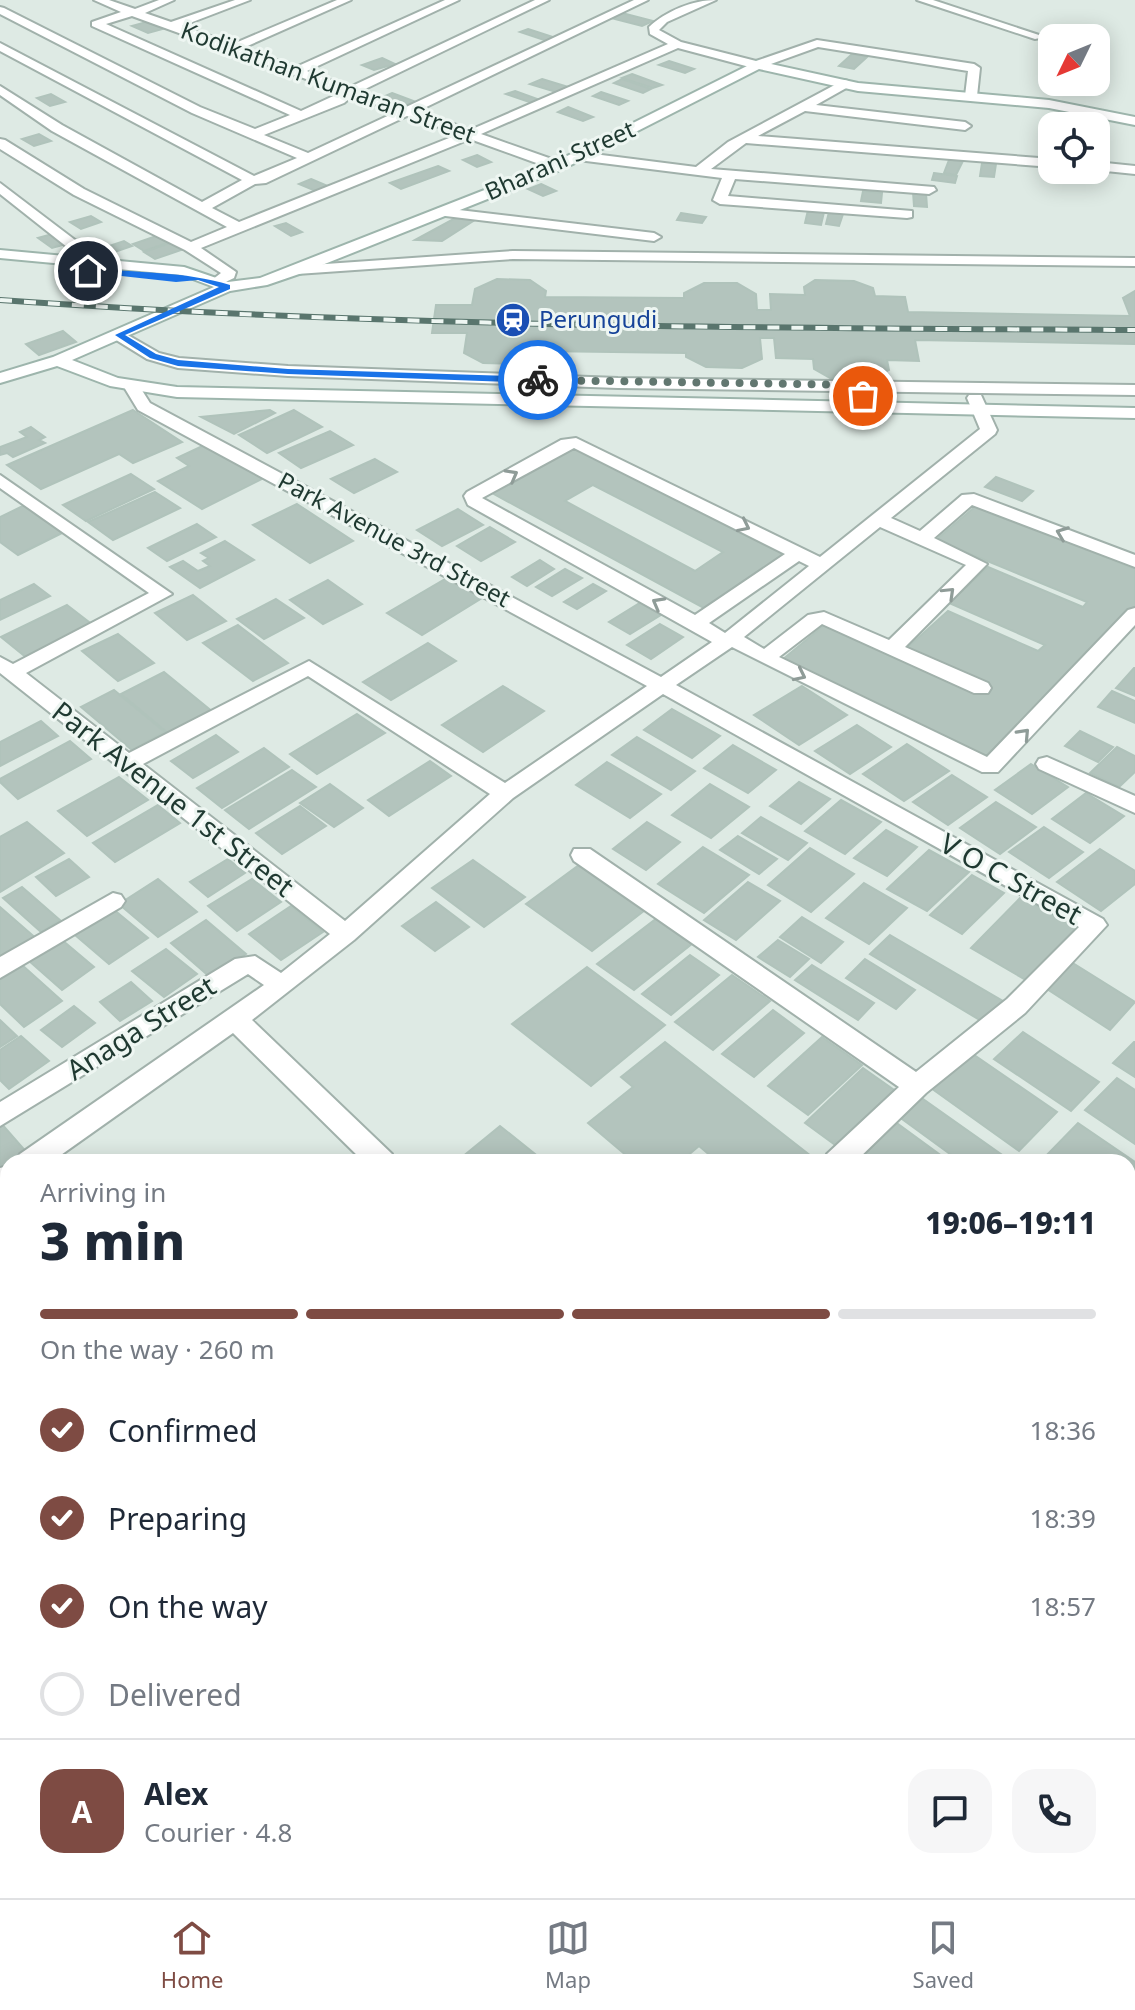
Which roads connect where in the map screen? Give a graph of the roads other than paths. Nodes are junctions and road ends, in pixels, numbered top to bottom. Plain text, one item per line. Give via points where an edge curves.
1 (99, 0) edge
2 (169, 0) edge
3 (245, 0) edge
4 (346, 0) edge
5 (454, 0) edge
6 (544, 0) edge
7 (643, 0) edge
8 (711, 0) edge
9 (922, 0) edge
10 (0, 10) edge
11 (133, 12) junction
12 (172, 26) junction
13 (1038, 37) edge
14 (677, 44) junction
15 (0, 46) edge
16 (232, 49) junction
17 (757, 65) junction
18 (296, 72) junction
19 (844, 84) junction
20 (0, 90) edge
21 (349, 92) junction
22 (978, 97) junction
23 (805, 107) junction
24 (407, 113) junction
25 (300, 115) junction
26 (1135, 121) edge
27 (965, 126) junction
28 (255, 134) junction
29 (469, 134) junction
30 (744, 139) junction
31 (0, 143) edge
32 (578, 156) junction
33 (949, 156) junction
34 (309, 158) junction
35 (1038, 161) edge
36 (558, 166) junction
37 (1110, 167) edge
38 (1135, 170) edge
39 (699, 171) junction
40 (730, 175) junction
41 (252, 180) junction
42 (0, 187) edge
43 (929, 190) dead end
44 (202, 208) junction
45 (442, 212) junction
46 (907, 214) dead end
47 (239, 228) junction
48 (654, 237) dead end
49 (190, 247) junction
50 (0, 254) edge
51 (75, 260) junction
52 (0, 261) edge
53 (1135, 262) edge
54 (297, 270) junction
55 (198, 278) junction
56 (221, 285) junction
57 (119, 335) junction
58 (59, 360) junction
59 (0, 378) edge
60 (132, 387) junction
61 (862, 390) junction
62 (1135, 390) edge
63 (1135, 399) edge
64 (977, 405) junction
65 (1135, 413) edge
66 (0, 480) edge
67 (878, 519) junction
68 (922, 539) junction
69 (798, 554) junction
70 (1135, 561) edge
71 (821, 565) junction
72 (1135, 614) edge
73 (695, 624) junction
74 (729, 640) junction
75 (893, 647) junction
76 (765, 658) junction
77 (6, 668) edge
78 (663, 686) junction
79 (981, 688) dead end
80 (126, 764) junction
81 (1047, 764) dead end
82 (505, 793) junction
83 (1132, 798) edge
84 (582, 855) dead end
85 (113, 901) dead end
86 (346, 934) junction
87 (0, 969) edge
88 (281, 986) junction
89 (236, 1020) junction
90 (917, 1086) junction
91 (0, 1115) edge
92 (42, 1154) edge
93 (374, 1154) edge
94 (845, 1154) edge

1 - 11 street, Kodikathan Kumaran Street
2 - 11 street
3 - 12 street
4 - 16 street
5 - 18 street
6 - 21 street
7 - 24 street
8 - 14 street via 653,29
9 - 13 street
10 - 28 street via 196,110
11 - 12 street, Kodikathan Kumaran Street
11 - 25 street via 96,24
12 - 16 street, Kodikathan Kumaran Street
14 - 17 street
14 - 29 street
15 - 41 street
16 - 18 street, Kodikathan Kumaran Street
17 - 19 street
17 - 22 street, Bharani Street via 817,43 974,68
17 - 32 street, Bharani Street
18 - 21 street, Kodikathan Kumaran Street
19 - 22 street
19 - 23 street
20 - 44 street via 57,128
21 - 24 street, Kodikathan Kumaran Street
21 - 25 street
22 - 26 street
22 - 27 street
23 - 27 street
23 - 30 street
24 - 29 street, Kodikathan Kumaran Street
24 - 34 street
25 - 28 street
27 - 33 street
28 - 34 street
29 - 36 street, Kodikathan Kumaran Street
29 - 47 street
30 - 33 street
30 - 39 street
31 - 49 street via 79,192
32 - 36 street, Bharani Street
32 - 39 street
33 - 35 street
34 - 41 street
36 - 45 street, Bharani Street
37 - 38 street
39 - 40 street
40 - 43 street
40 - 46 street via 720,200
41 - 44 street
42 - 51 street via 74,246
44 - 47 street
45 - 48 street
45 - 54 street, Bharani Street
47 - 49 street
49 - 56 street via 229,272
50 - 51 street
51 - 55 street via 184,271
52 - 55 street
53 - 54 street via 513,255
54 - 56 street, Bharani Street via 262,282
55 - 56 street
56 - 57 street, Bharani Street
57 - 58 street, Bharani Street
57 - 61 street via 153,356 178,363
58 - 59 street, Bharani Street
58 - 60 street via 84,375
58 - 61 street via 142,376 291,385
60 - 64 street via 260,395
60 - 78 street, Park Avenue 3rd Street via 144,406
61 - 62 street
61 - 64 street
63 - 64 street
64 - 65 street
64 - 67 street via 989,430
66 - 77 street via 162,594
67 - 68 street
67 - 71 street
70 -> 68 street via 974,499
75 -> 68 street via 978,564
69 - 71 street
69 - 73 street
73 -> 69 street via 473,496 572,442
71 - 74 street
76 -> 72 street via 990,767
73 - 74 street
74 - 76 street
74 - 78 street
75 - 76 street via 820,618
75 - 79 street
77 - 80 street, Park Avenue 1st Street
78 - 82 street
78 - 90 street, V O C Street via 1095,925 1016,1006
80 - 82 street via 309,667
80 - 86 street, Park Avenue 1st Street
81 - 83 street
82 - 86 street
84 - 90 street
85 - 87 street
86 - 88 street
88 - 89 street
88 - 91 street, Anaga Street via 255,965 244,965
89 - 92 street
89 - 93 street
90 - 94 street, V O C Street

